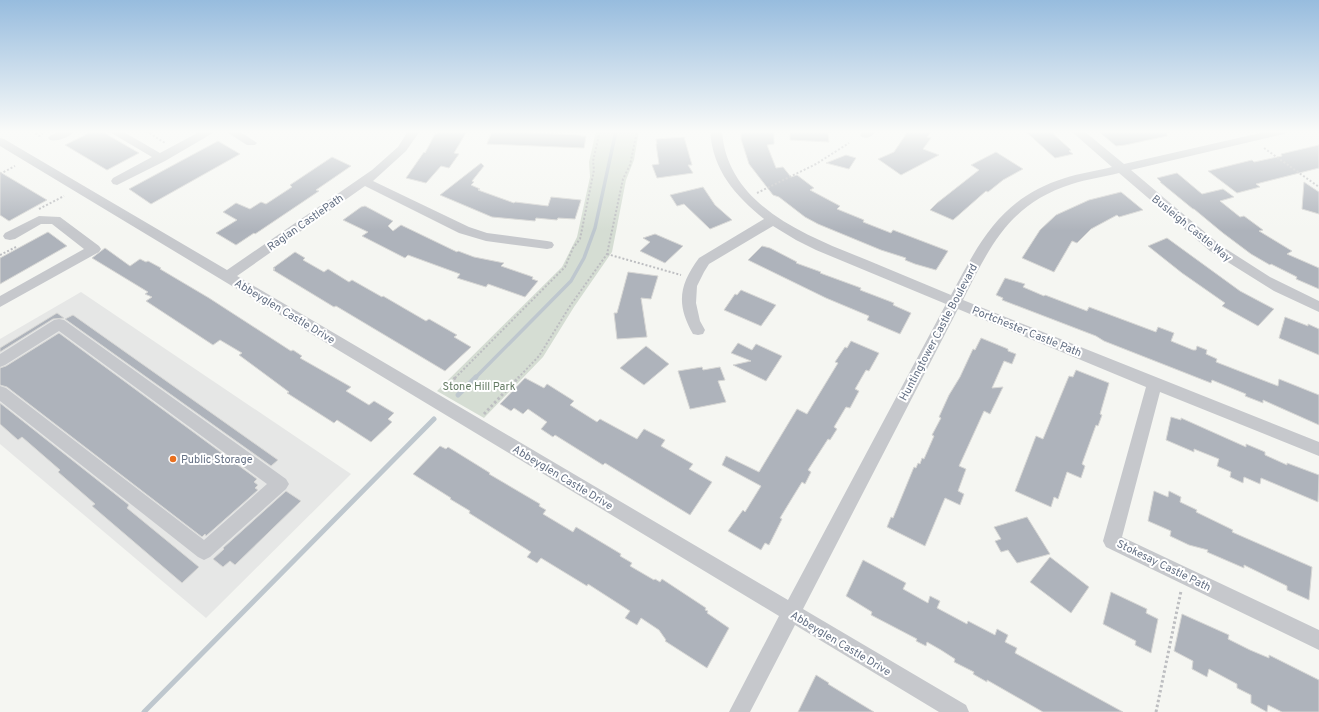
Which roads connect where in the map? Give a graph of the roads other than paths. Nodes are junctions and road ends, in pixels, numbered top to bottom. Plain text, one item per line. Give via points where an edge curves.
1 (39, 164) edge
2 (149, 164) edge
3 (386, 164) edge
4 (725, 164) edge
5 (1115, 164) edge
6 (1136, 164) edge
7 (1119, 168) junction
8 (364, 181) junction
9 (117, 182) dead end
10 (773, 220) junction
11 (3, 236) edge
12 (547, 245) dead end
13 (227, 276) junction
14 (0, 302) edge
15 (954, 302) junction
16 (1319, 307) edge
17 (698, 330) dead end
18 (0, 361) edge
19 (1155, 383) junction
20 (0, 392) edge
21 (1319, 448) edge
22 (791, 612) junction
23 (1319, 640) edge
24 (739, 712) edge
25 (958, 712) edge

1 - 13 street, Abbeyglen Castle Drive
2 - 9 street
3 - 8 street, Raglan CastlePath
4 - 10 street, Portchester Castle Path via 729,175 751,202
5 - 7 street, Busleigh Castle Way
6 - 7 street, Huntingtower Castle Boulevard
7 - 15 street, Huntingtower Castle Boulevard via 1068,180 1047,189 1005,218 984,246
7 - 16 street, Busleigh Castle Way via 1194,232 1239,265
8 - 12 street via 464,230 486,237
8 - 13 street, Raglan CastlePath
10 - 15 street, Portchester Castle Path via 794,234 818,245
10 - 17 street via 708,258 697,270 688,296 692,320
11 - 14 street via 40,220 55,220 94,249
13 - 22 street, Abbeyglen Castle Drive
15 - 19 street, Portchester Castle Path
15 - 22 street, Huntingtower Castle Boulevard
18 - 20 street via 59,324 280,484 204,551
19 - 21 street, Portchester Castle Path
19 - 23 street, Stokesay Castle Path via 1112,541
22 - 24 street, Huntingtower Castle Boulevard
22 - 25 street, Abbeyglen Castle Drive

